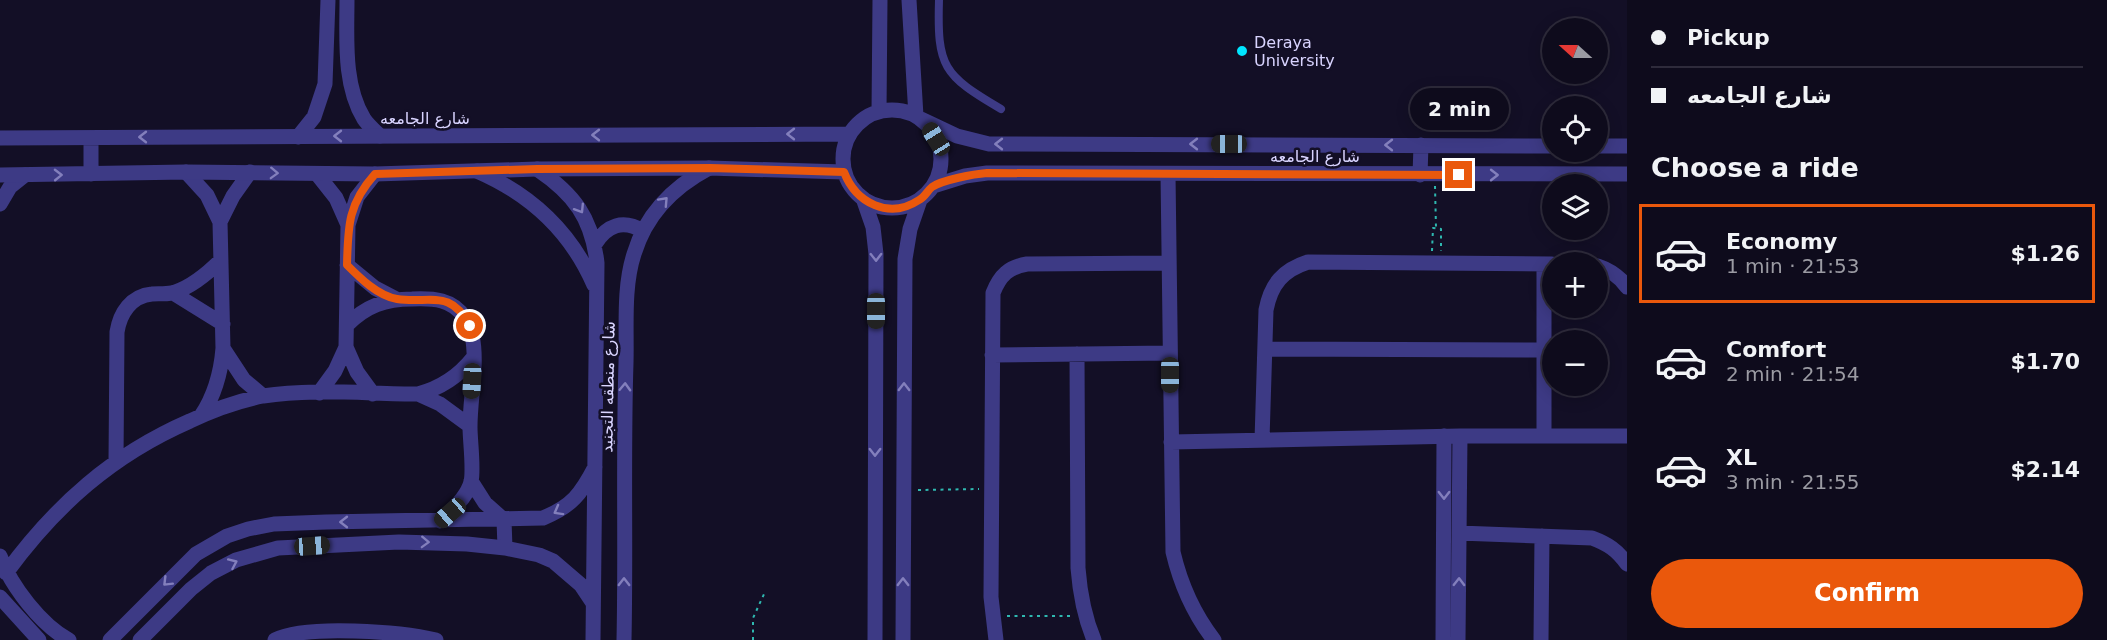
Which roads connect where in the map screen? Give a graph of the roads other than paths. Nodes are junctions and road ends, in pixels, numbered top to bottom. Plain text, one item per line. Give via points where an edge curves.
1 (328, 0) edge
2 (347, 0) edge
3 (880, 0) edge
4 (909, 0) edge
5 (939, 0) edge
6 (1001, 109) dead end
7 (879, 112) junction
8 (918, 118) junction
9 (849, 134) junction
10 (380, 136) junction
11 (298, 137) junction
12 (0, 138) edge
13 (91, 138) junction
14 (1421, 145) junction
15 (1542, 146) edge
16 (1608, 146) edge
17 (1627, 146) edge
18 (710, 168) junction
19 (537, 169) junction
20 (477, 171) junction
21 (186, 172) junction
22 (250, 172) junction
23 (844, 172) junction
24 (91, 174) junction
25 (317, 174) junction
26 (375, 174) junction
27 (1168, 174) junction
28 (1627, 174) edge
29 (0, 175) edge
30 (25, 175) junction
31 (1428, 175) junction
32 (933, 186) junction
33 (920, 200) junction
34 (864, 201) junction
35 (0, 204) edge
36 (220, 222) junction
37 (348, 225) junction
38 (643, 231) junction
39 (595, 244) junction
40 (221, 260) junction
41 (1169, 263) junction
42 (1542, 264) edge
43 (347, 265) junction
44 (1608, 270) edge
45 (1627, 286) edge
46 (597, 291) junction
47 (173, 293) junction
48 (396, 299) junction
49 (223, 324) junction
50 (346, 325) junction
51 (346, 347) junction
52 (223, 348) junction
53 (1265, 349) junction
54 (1542, 350) edge
55 (1170, 353) junction
56 (1077, 354) junction
57 (992, 355) junction
58 (473, 358) junction
59 (319, 393) junction
60 (373, 394) junction
61 (418, 394) junction
62 (263, 396) junction
63 (1545, 396) edge
64 (201, 416) junction
65 (470, 426) junction
66 (1444, 436) junction
67 (1460, 436) junction
68 (1545, 436) junction
69 (1627, 436) edge
70 (1262, 440) junction
71 (1171, 442) junction
72 (116, 461) junction
73 (596, 467) junction
74 (875, 478) junction
75 (471, 481) junction
76 (904, 484) junction
77 (504, 520) junction
78 (440, 521) junction
79 (377, 522) junction
80 (1460, 533) junction
81 (1542, 536) junction
82 (377, 543) junction
83 (505, 548) junction
84 (0, 556) edge
85 (1627, 564) edge
86 (6, 573) junction
87 (0, 597) edge
88 (593, 603) junction
89 (0, 613) edge
90 (17, 617) junction
91 (131, 618) junction
92 (53, 629) junction
93 (144, 637) edge
94 (419, 638) edge
95 (39, 640) edge
96 (69, 640) edge
97 (110, 640) edge
98 (275, 640) edge
99 (436, 640) edge
100 (593, 640) edge
101 (624, 640) edge
102 (875, 640) edge
103 (903, 640) edge
104 (996, 640) edge
105 (1094, 640) edge
106 (1214, 640) edge
107 (1443, 640) edge
108 (1458, 640) edge
109 (1541, 640) edge

1 - 11 street via 325,84 314,117
2 - 10 street via 352,89 364,118
3 - 7 street
4 - 8 street
5 - 6 lane via 939,40 946,65 962,85
7 - 8 street via 897,110
7 - 9 street via 862,120
14 -> 8 street, شارع الجامعه via 989,144 957,136
8 - 32 street via 930,128 940,151 941,163
9 -> 10 street, شارع الجامعه
9 - 23 street via 843,152
10 -> 11 street, شارع الجامعه
11 -> 13 street, شارع الجامعه
12 - 13 street, شارع الجامعه
13 - 24 street
14 - 15 street, شارع الجامعه
14 - 31 street
16 - 17 street
18 - 19 street
18 - 23 street
38 -> 18 street, شارع منطقه التجنيد via 671,194
19 - 20 street
19 -> 39 street, شارع منطقه التجنيد via 574,200
20 - 26 street
20 - 46 street via 508,186 549,219 577,252
21 - 22 street
21 - 24 street
21 - 36 street via 207,195
22 -> 25 street
22 - 36 street
23 - 34 street
30 -> 24 street
25 - 26 street
25 - 37 street via 336,198
26 - 37 street via 357,197
27 - 31 street, شارع الجامعه
27 - 32 street, شارع الجامعه via 987,173
27 - 41 street
31 -> 28 street, شارع الجامعه
29 - 30 street
30 - 35 street
32 - 33 street
33 - 34 street via 898,208
76 -> 33 street via 904,259
34 -> 74 street via 873,227 876,254
36 - 40 street
37 - 43 street
38 - 39 street via 628,224 614,225
101 -> 38 street, شارع منطقه التجنيد via 628,281
39 - 46 street, شارع منطقه التجنيد
40 - 47 street via 199,280
40 - 49 street
41 - 55 street
41 - 57 street via 1016,266 997,281 993,293
42 - 53 street via 1308,262 1284,273 1269,296
43 - 48 street
43 - 50 street
44 - 45 street
46 - 73 street, شارع منطقه التجنيد
47 - 49 street
47 - 72 street via 141,297 131,303 119,321
48 - 50 street via 369,307
48 - 58 street via 441,300 458,309 470,326
49 - 52 street
50 - 51 street
51 - 59 street
51 - 60 street
52 - 62 street via 240,375
52 - 64 street via 214,391
53 - 54 street
53 - 70 street
55 - 56 street
55 - 71 street
56 - 57 street
56 - 105 street via 1078,568 1085,616
57 - 104 street via 992,616
58 - 61 street via 455,378
58 - 65 street
59 - 60 street
59 - 62 street
60 - 61 street
61 - 65 street via 451,410
62 - 64 street
63 - 68 street
64 - 72 street
65 - 75 street
66 - 67 street
66 - 70 street
66 -> 107 street
67 - 68 street
67 - 80 street
68 - 69 street
70 - 71 street
71 - 106 street via 1175,560 1188,600
72 - 86 street via 56,512
73 -> 77 street via 584,489 559,512 543,518
73 - 88 street, شارع منطقه التجنيد
74 - 76 street
74 - 102 street
75 - 77 street via 485,503
75 - 78 street via 458,503
103 -> 76 street
77 - 78 street
77 - 83 street
78 - 79 street
79 - 82 street
79 -> 91 street via 274,524 227,536 196,554
80 - 81 street
108 -> 80 street
81 - 85 street via 1592,538 1619,552
81 - 109 street
82 -> 83 street via 456,543
93 -> 82 street via 191,589 236,560 278,548
83 - 88 street via 554,561 581,585
84 - 86 street
86 - 92 street
87 - 90 street
88 - 100 street, شارع منطقه التجنيد
89 - 90 street
90 - 95 street
91 - 93 street
91 - 97 street
92 - 95 street
92 - 96 street
94 - 98 street via 322,631
94 - 99 street

